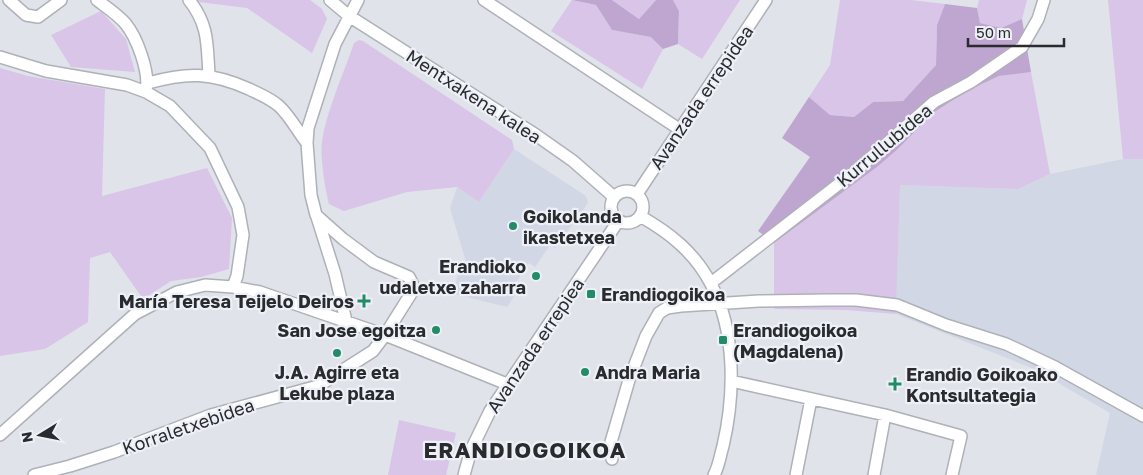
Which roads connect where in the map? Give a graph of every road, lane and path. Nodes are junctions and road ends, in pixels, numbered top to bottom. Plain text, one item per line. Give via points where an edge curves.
1 (9, 0) edge
2 (61, 0) edge
3 (98, 0) edge
4 (189, 0) edge
5 (330, 0) edge
6 (358, 0) edge
7 (484, 0) edge
8 (766, 0) edge
9 (1044, 0) edge
10 (349, 16) junction
11 (0, 57) edge
12 (209, 75) junction
13 (147, 88) junction
14 (679, 129) junction
15 (307, 143) junction
16 (637, 194) junction
17 (614, 197) junction
18 (316, 215) junction
19 (640, 216) junction
20 (619, 220) junction
21 (711, 283) junction
22 (232, 287) junction
23 (720, 304) junction
24 (346, 321) junction
25 (385, 335) junction
26 (732, 381) junction
27 (507, 384) junction
28 (811, 399) junction
29 (885, 415) junction
30 (1143, 416) edge
31 (0, 435) edge
32 (612, 459) dead end
33 (34, 475) edge
34 (464, 475) edge
35 (714, 475) edge
36 (796, 475) edge
37 (874, 475) edge
38 (952, 475) edge

1 - 2 street via 26,16 38,18
3 - 13 street via 126,24 146,69
4 - 12 street via 204,25
5 - 10 street, Mentxakena kalea
6 - 10 street
7 - 14 street
8 - 14 street, Avanzada errepidea
9 - 21 street, Kurrullubidea via 1038,19 1022,47 934,102 853,173
10 - 15 street via 335,44 308,128
10 - 17 street, Mentxakena kalea via 536,135 573,161
11 - 13 street via 46,71
12 - 13 street via 172,76
12 - 15 street via 265,96 280,107
13 - 22 street via 170,106 210,148 238,207 243,235
14 - 16 street, Avanzada errepidea
15 - 18 street
16 - 17 street via 627,190
16 - 19 street via 642,201
17 - 20 street via 611,207
18 - 24 street
18 - 25 street, Korraletxebidea via 374,262 409,278 412,283 412,292
19 - 20 street via 633,222
19 - 21 street via 671,235 688,251
20 - 27 street, Avanzada errepiea
21 - 23 street
22 - 24 street via 260,292
22 - 31 street via 205,285 177,292 135,314
23 - 26 street
23 - 30 street via 856,300 897,305 1006,344
23 - 32 street via 667,308 659,313 629,380 611,442
24 - 25 street
25 - 27 street
25 - 33 street, Korraletxebidea via 373,351 318,386 211,415 114,452
26 - 28 street
26 - 35 street via 728,422
27 - 34 street, Avanzada errepiea via 470,450
28 - 29 street
28 - 36 street
29 - 37 street
29 - 38 street via 961,436

